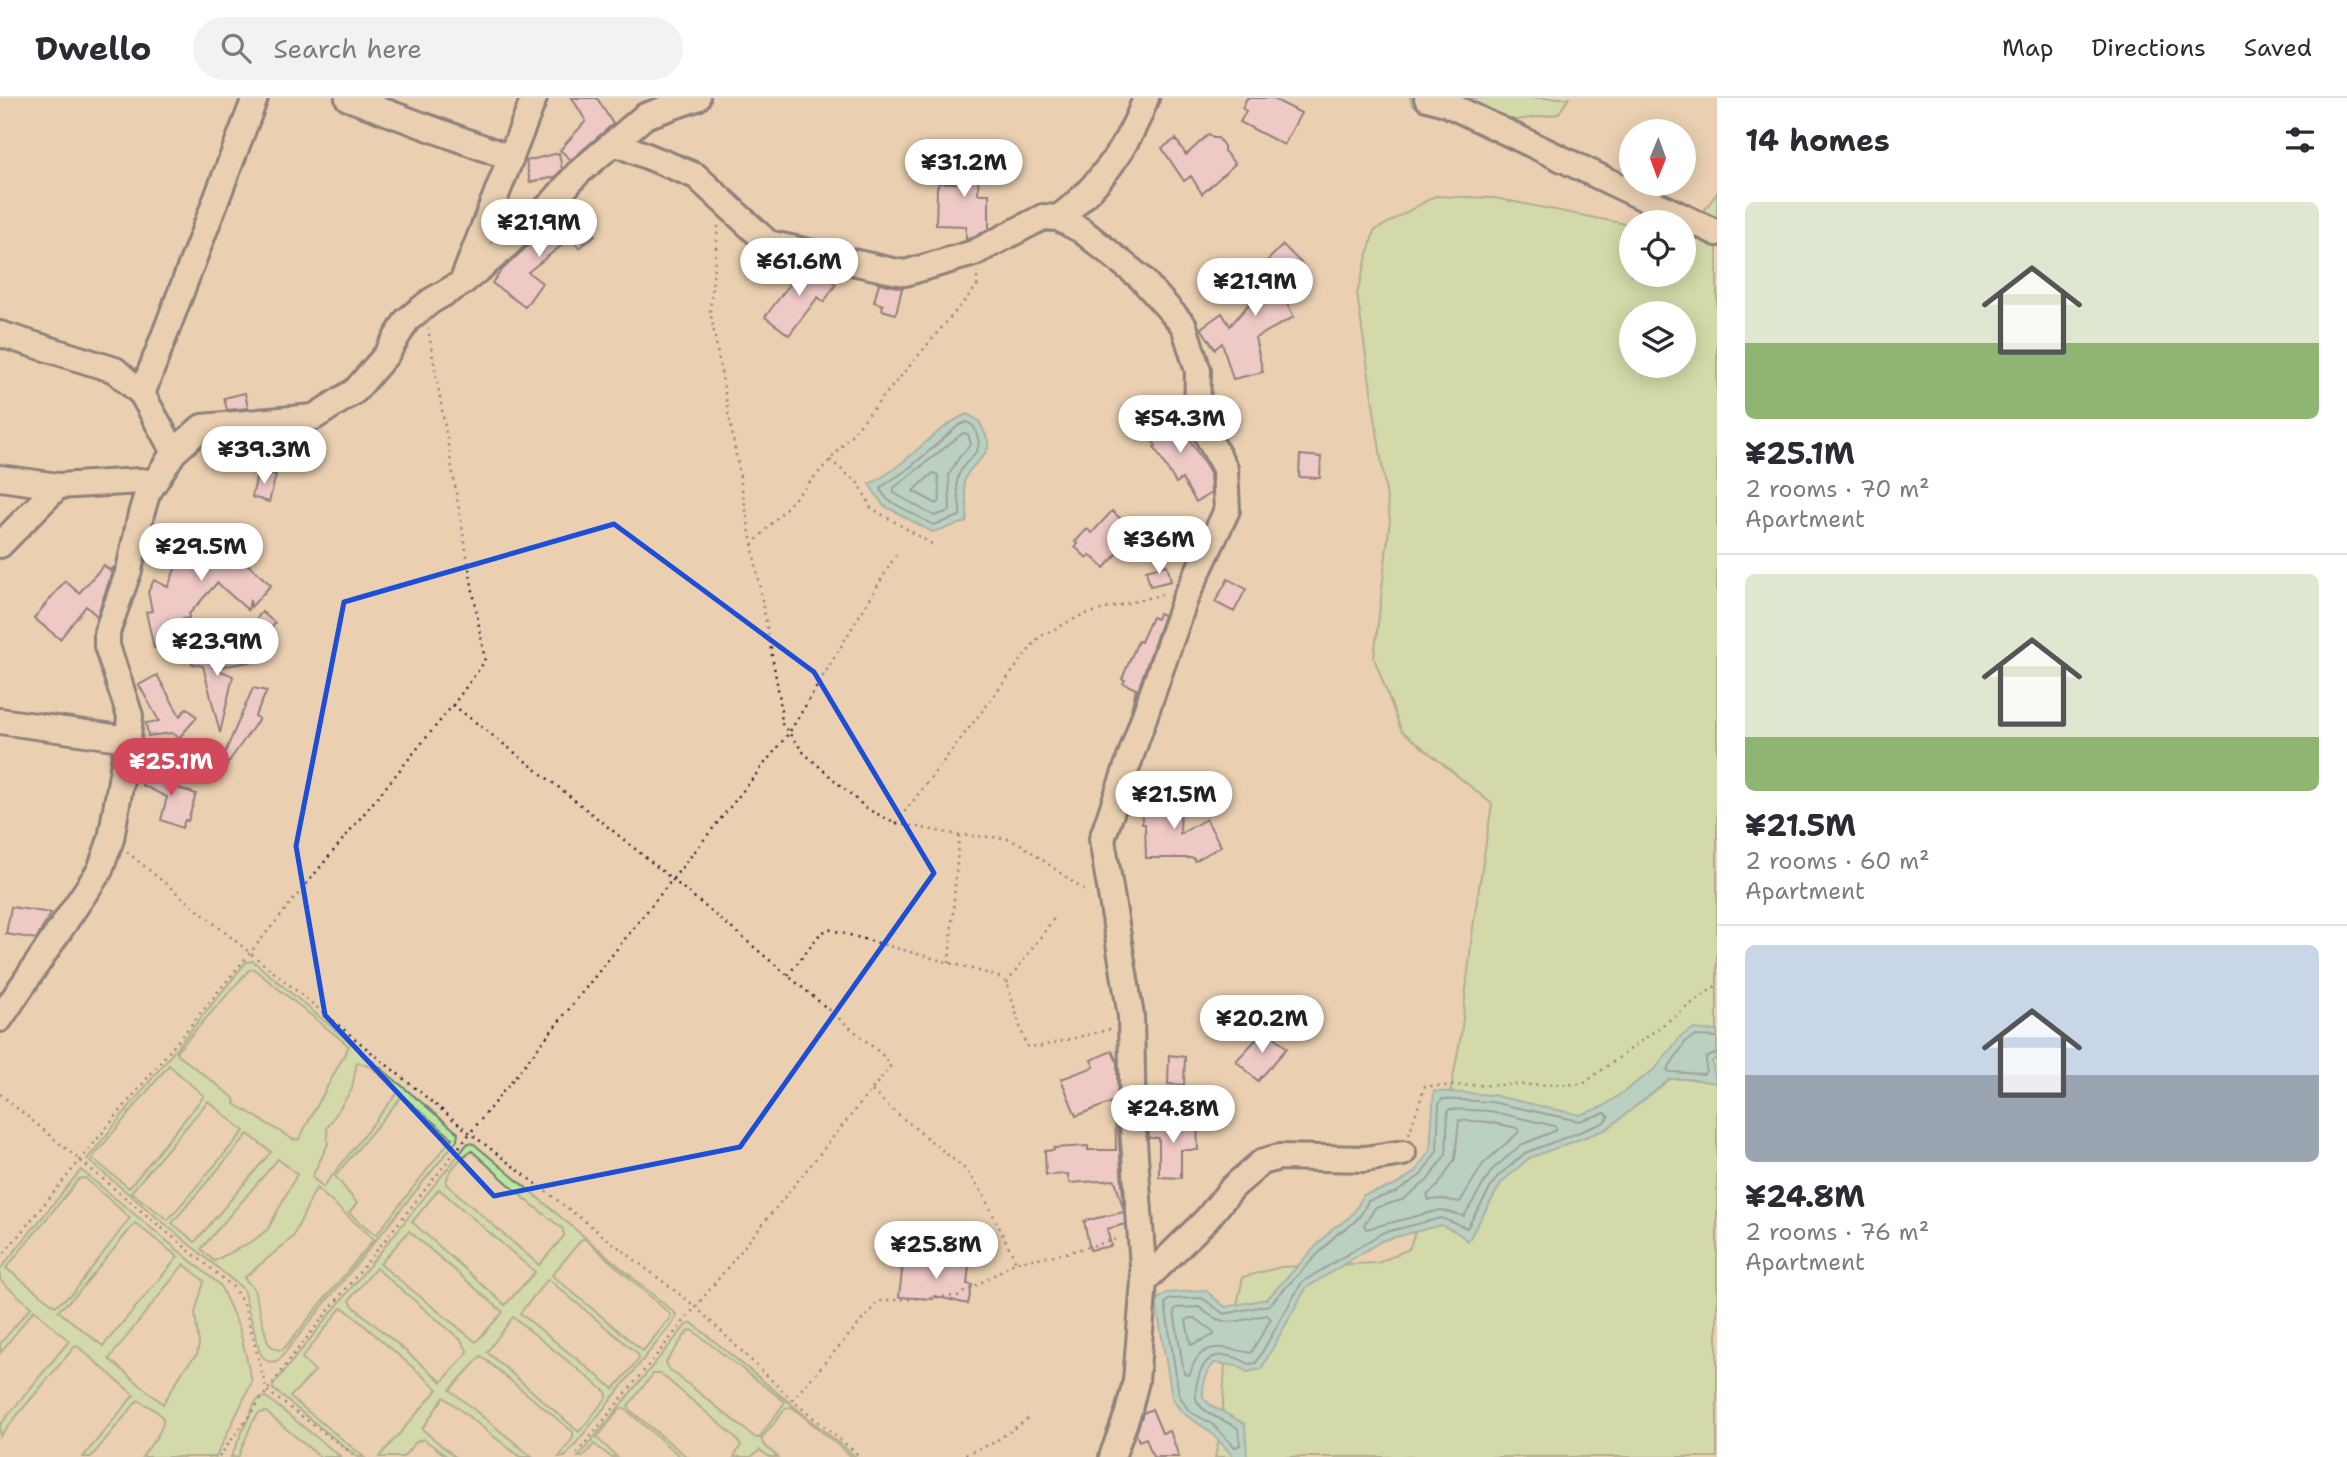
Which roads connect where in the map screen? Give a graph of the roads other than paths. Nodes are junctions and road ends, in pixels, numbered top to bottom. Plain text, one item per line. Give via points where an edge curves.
1 (255, 98) edge
2 (348, 98) edge
3 (534, 98) edge
4 (697, 98) edge
5 (1146, 98) edge
6 (1427, 98) edge
7 (615, 143) junction
8 (511, 158) junction
9 (1058, 218) junction
10 (1717, 233) edge
11 (461, 283) junction
12 (0, 334) edge
13 (142, 394) junction
14 (174, 452) junction
15 (0, 478) edge
16 (154, 483) junction
17 (58, 486) junction
18 (0, 545) edge
19 (0, 721) edge
20 (128, 739) junction
21 (0, 1019) edge
22 (1403, 1153) road end
23 (1144, 1281) junction
24 (1112, 1457) edge

1 - 13 street
2 - 8 street
3 - 8 street
4 - 7 street via 645,116
5 - 9 street via 1123,150
6 - 10 street
7 - 9 street via 696,176 768,243 905,273 974,253 1043,217
7 - 11 street
8 - 11 street
9 - 23 street via 1081,230 1141,278 1184,326 1198,371 1196,416 1225,469 1227,510 1191,587 1102,839 1131,1024
11 - 14 street via 407,320 386,355 355,391 314,417 202,427
12 - 13 street via 115,370
13 - 14 street
14 - 16 street
15 - 17 street
16 - 17 street
16 - 20 street via 107,632 107,646 130,716
17 - 18 street
19 - 20 street
20 - 21 street via 111,839 100,870
22 - 23 street via 1365,1159 1279,1157 1262,1162
23 - 24 street via 1136,1381

